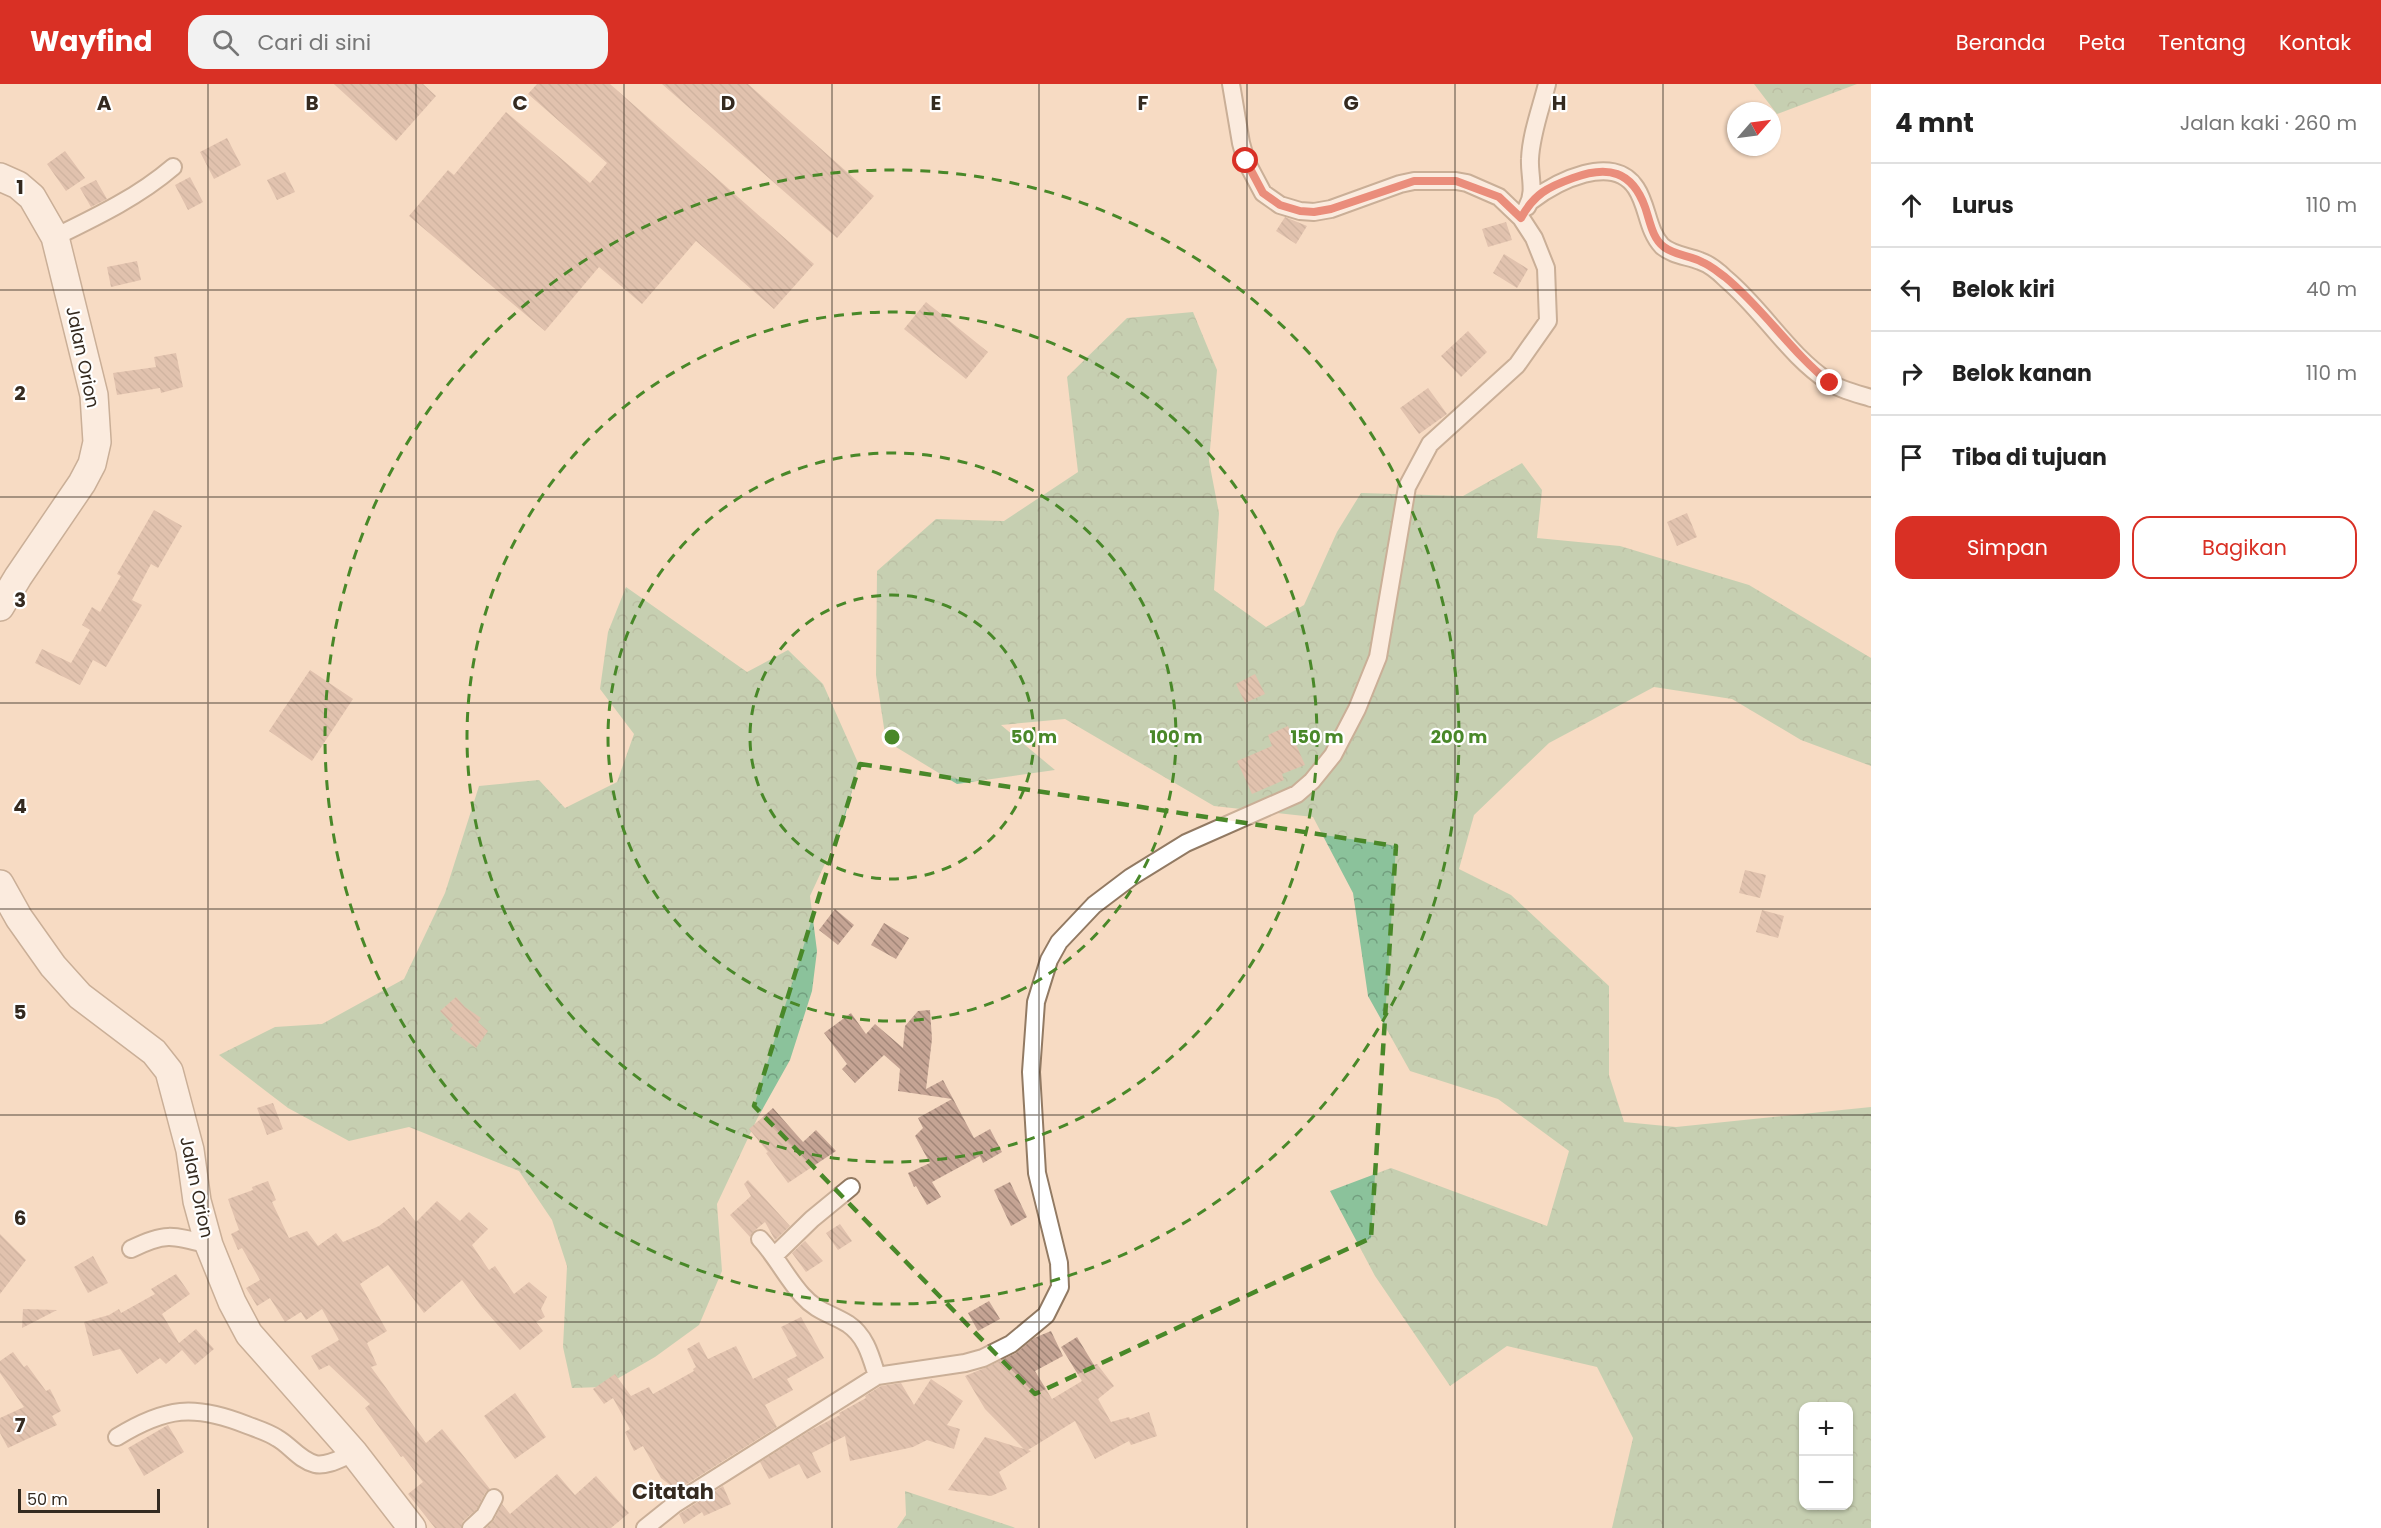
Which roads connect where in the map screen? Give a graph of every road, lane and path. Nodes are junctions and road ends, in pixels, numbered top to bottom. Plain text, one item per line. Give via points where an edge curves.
1 (1232, 84) edge
2 (1547, 84) edge
3 (173, 167) dead end
4 (0, 177) edge
5 (1531, 201) junction
6 (1521, 218) junction
7 (55, 237) junction
8 (1871, 398) edge
9 (0, 607) edge
10 (0, 884) edge
11 (850, 1187) dead end
12 (760, 1239) dead end
13 (209, 1245) junction
14 (131, 1249) dead end
15 (775, 1255) junction
16 (877, 1376) junction
17 (117, 1437) dead end
18 (354, 1453) junction
19 (494, 1498) dead end
20 (412, 1528) edge
21 (471, 1528) edge
22 (645, 1528) edge

1 - 6 street via 1246,161 1263,193 1280,205 1314,212 1400,184 1456,181 1499,197
2 - 5 street via 1530,159
3 - 7 street via 106,212
4 - 7 highway, Jalan Orion via 32,197
5 - 6 street
5 - 8 street via 1551,186 1581,175 1605,171 1624,175 1636,188 1653,233 1663,246 1678,255 1702,261 1725,278 1807,365 1830,383
6 - 16 street via 1546,268 1548,321 1509,373 1430,444 1407,487 1378,657 1358,709 1333,755 1312,782 1296,794 1186,843 1131,877 1094,905 1059,942 1049,960 1036,1002 1031,1072 1037,1173 1059,1263 1060,1287 1055,1300 1035,1326 983,1358
7 - 9 highway, Jalan Orion via 94,395 97,442 82,483
10 - 13 highway, Jalan Orion via 46,956 80,996 154,1052 169,1071
11 - 15 street
12 - 15 street
13 - 14 street via 176,1235 152,1238
13 - 18 highway, Jalan Orion via 249,1334
15 - 16 street via 802,1296 821,1312 849,1325 863,1340
16 - 22 street via 675,1504
17 - 18 street via 167,1413 189,1410 226,1417 277,1438 314,1464
18 - 20 highway, Jalan Orion
19 - 21 street via 485,1515

